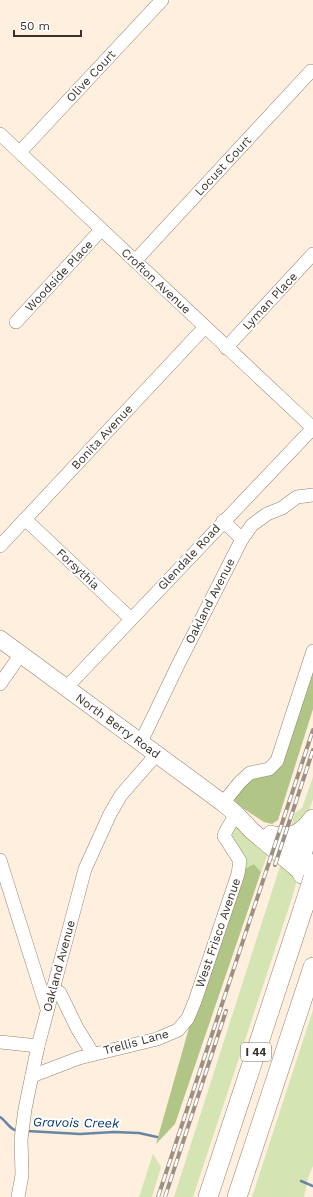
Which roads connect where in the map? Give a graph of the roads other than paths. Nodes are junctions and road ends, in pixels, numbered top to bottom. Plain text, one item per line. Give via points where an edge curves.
1 (162, 0) edge
2 (312, 71) dead end
3 (0, 134) edge
4 (20, 152) junction
5 (101, 230) junction
6 (313, 254) edge
7 (135, 261) junction
8 (16, 322) dead end
9 (205, 327) junction
10 (226, 348) junction
11 (313, 428) edge
12 (313, 495) edge
13 (25, 520) junction
14 (223, 521) junction
15 (242, 539) junction
16 (0, 546) edge
17 (131, 619) junction
18 (0, 639) edge
19 (313, 651) edge
20 (21, 654) junction
21 (0, 684) edge
22 (66, 688) junction
23 (141, 742) junction
24 (156, 755) junction
25 (222, 803) junction
26 (236, 814) junction
27 (313, 820) edge
28 (273, 836) junction
29 (0, 860) edge
30 (309, 871) edge
31 (313, 967) edge
32 (53, 988) junction
33 (47, 1011) junction
34 (178, 1030) joint
35 (0, 1042) edge
36 (38, 1046) junction
37 (93, 1054) junction
38 (32, 1076) junction
39 (19, 1196) edge
40 (208, 1197) edge
41 (237, 1197) edge

1 - 4 street, Olive Court
2 - 7 street, Locust Court
3 - 4 street, Crofton Avenue
4 - 5 street, Crofton Avenue
5 - 7 street, Crofton Avenue
5 - 8 street, Woodside Place
6 - 10 street, Lyman Place
7 - 9 street, Crofton Avenue
9 - 10 street, Crofton Avenue
9 - 13 street, Bonita Avenue
10 - 11 street, Crofton Avenue
11 - 14 street, Glendale Road
12 - 15 street, Oakland Avenue via 297,497 282,508 267,514 252,525
13 - 16 street, Bonita Avenue
13 - 17 street, Forsythia
14 - 15 street
14 - 17 street, Glendale Road
15 - 23 street, Oakland Avenue
17 - 22 street, Glendale Road
18 - 20 main road, North Berry Road
19 - 25 street via 277,761 269,769 250,773
20 - 21 street
20 - 22 main road, North Berry Road
22 - 23 main road, North Berry Road
23 - 24 main road, North Berry Road
24 - 25 main road, North Berry Road
24 - 32 street, Oakland Avenue via 121,795 90,855 84,869
25 - 26 main road, North Berry Road
26 - 28 main road, North Berry Road via 257,824
26 - 30 main road, North Berry Road via 252,831
26 - 34 street, West Frisco Avenue via 224,836 240,862 238,874 195,1001 188,1018
27 - 28 highway via 298,834 289,837
27 - 30 highway
28 - 30 main road, North Berry Road
29 - 33 street
30 - 40 highway, I 44, bridge via 304,906
31 - 41 highway, I 44
32 - 33 street, Oakland Avenue
32 - 37 street, Trellis Lane via 60,993
33 - 36 street, Oakland Avenue
34 - 37 street, Trellis Lane via 157,1039
35 - 36 street
36 - 38 street, Oakland Avenue
37 - 38 street, Trellis Lane
38 - 39 street, Oakland Avenue via 21,1133 22,1175

